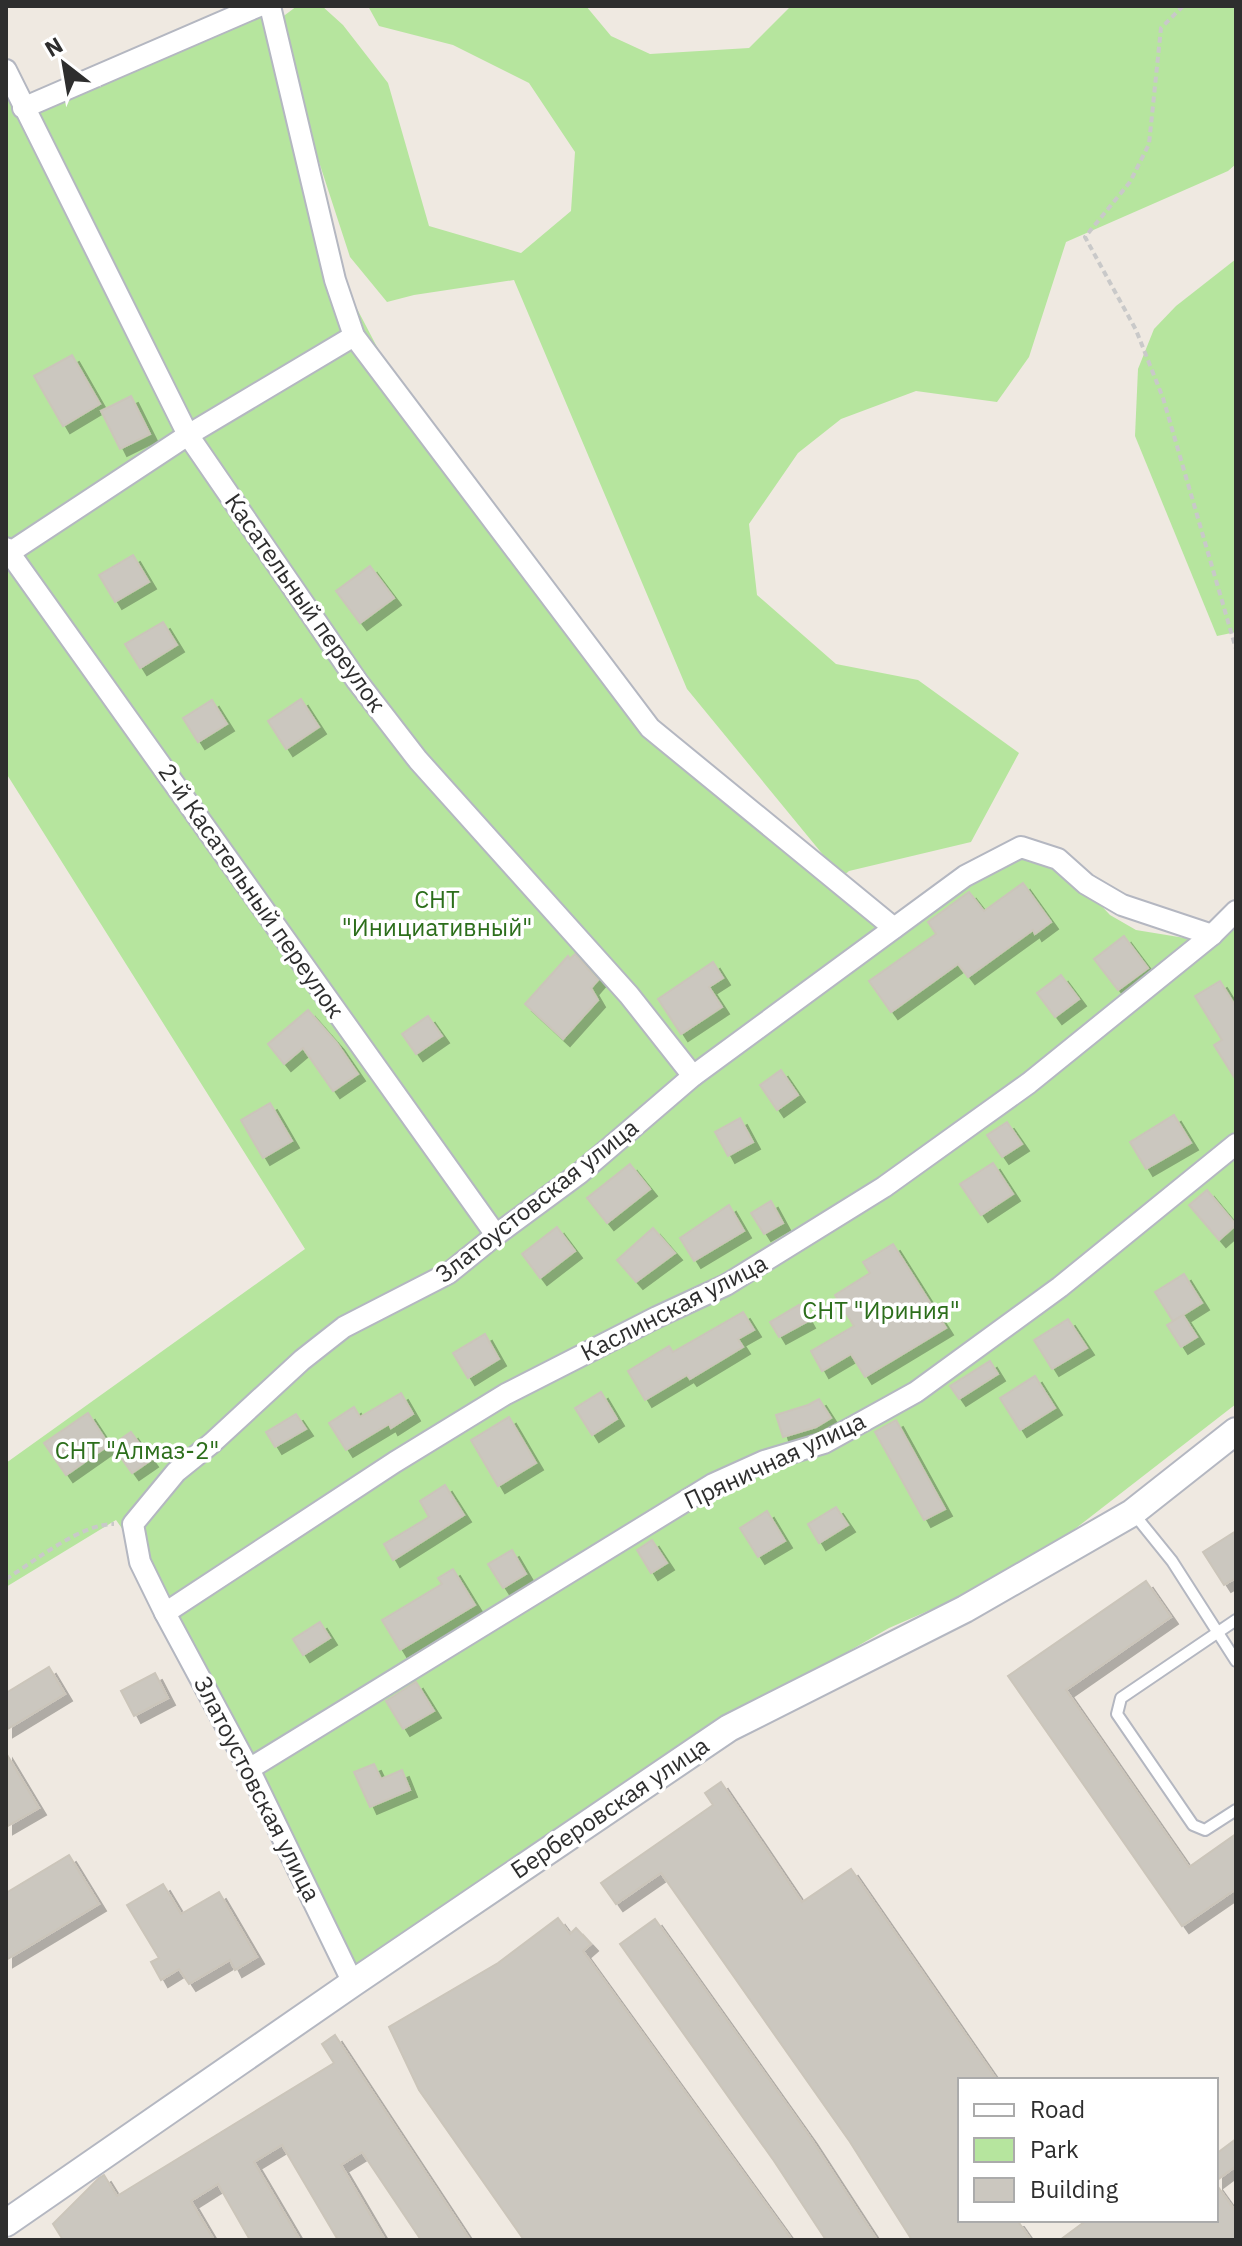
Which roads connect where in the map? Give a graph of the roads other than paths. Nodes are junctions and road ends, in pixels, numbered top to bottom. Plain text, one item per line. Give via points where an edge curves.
1 (259, 6) edge
2 (270, 6) edge
3 (8, 80) edge
4 (23, 108) junction
5 (354, 336) junction
6 (188, 435) junction
7 (7, 552) edge
8 (1236, 911) edge
9 (894, 928) junction
10 (1212, 935) junction
11 (693, 1076) junction
12 (1236, 1144) edge
13 (496, 1235) junction
14 (1236, 1431) edge
15 (1132, 1513) junction
16 (165, 1613) junction
17 (1236, 1620) edge
18 (1218, 1633) junction
19 (1236, 1661) edge
20 (249, 1769) junction
21 (1236, 1810) edge
22 (353, 1983) junction
23 (6, 2223) edge

1 - 4 street
2 - 5 street via 335,280
3 - 4 street, Касательный переулок
4 - 6 street, Касательный переулок
5 - 6 street
5 - 9 street via 650,728
6 - 7 street
6 - 11 street, Касательный переулок via 357,681 418,760 629,995
7 - 13 street, 2-й Касательный переулок
8 - 10 street, Каслинская улица
9 - 10 street, Златоустовская улица via 965,876 1021,847 1058,859 1122,905
9 - 11 street, Златоустовская улица
10 - 16 street, Каслинская улица via 1029,1083 884,1187 726,1285 506,1394
11 - 13 street, Златоустовская улица via 580,1173
12 - 20 street, Пряничная улица via 1060,1287 916,1392 824,1443 713,1484
13 - 16 street, Златоустовская улица via 449,1273 344,1327 176,1472 133,1524 140,1562
14 - 15 street, Берберовская улица
15 - 18 lane via 1172,1561
15 - 22 street, Берберовская улица via 965,1609 729,1728
16 - 20 street, Златоустовская улица
17 - 18 lane
18 - 19 lane
18 - 21 lane via 1121,1698 1117,1714 1193,1825 1205,1830
20 - 22 street, Златоустовская улица
22 - 23 street, Берберовская улица

